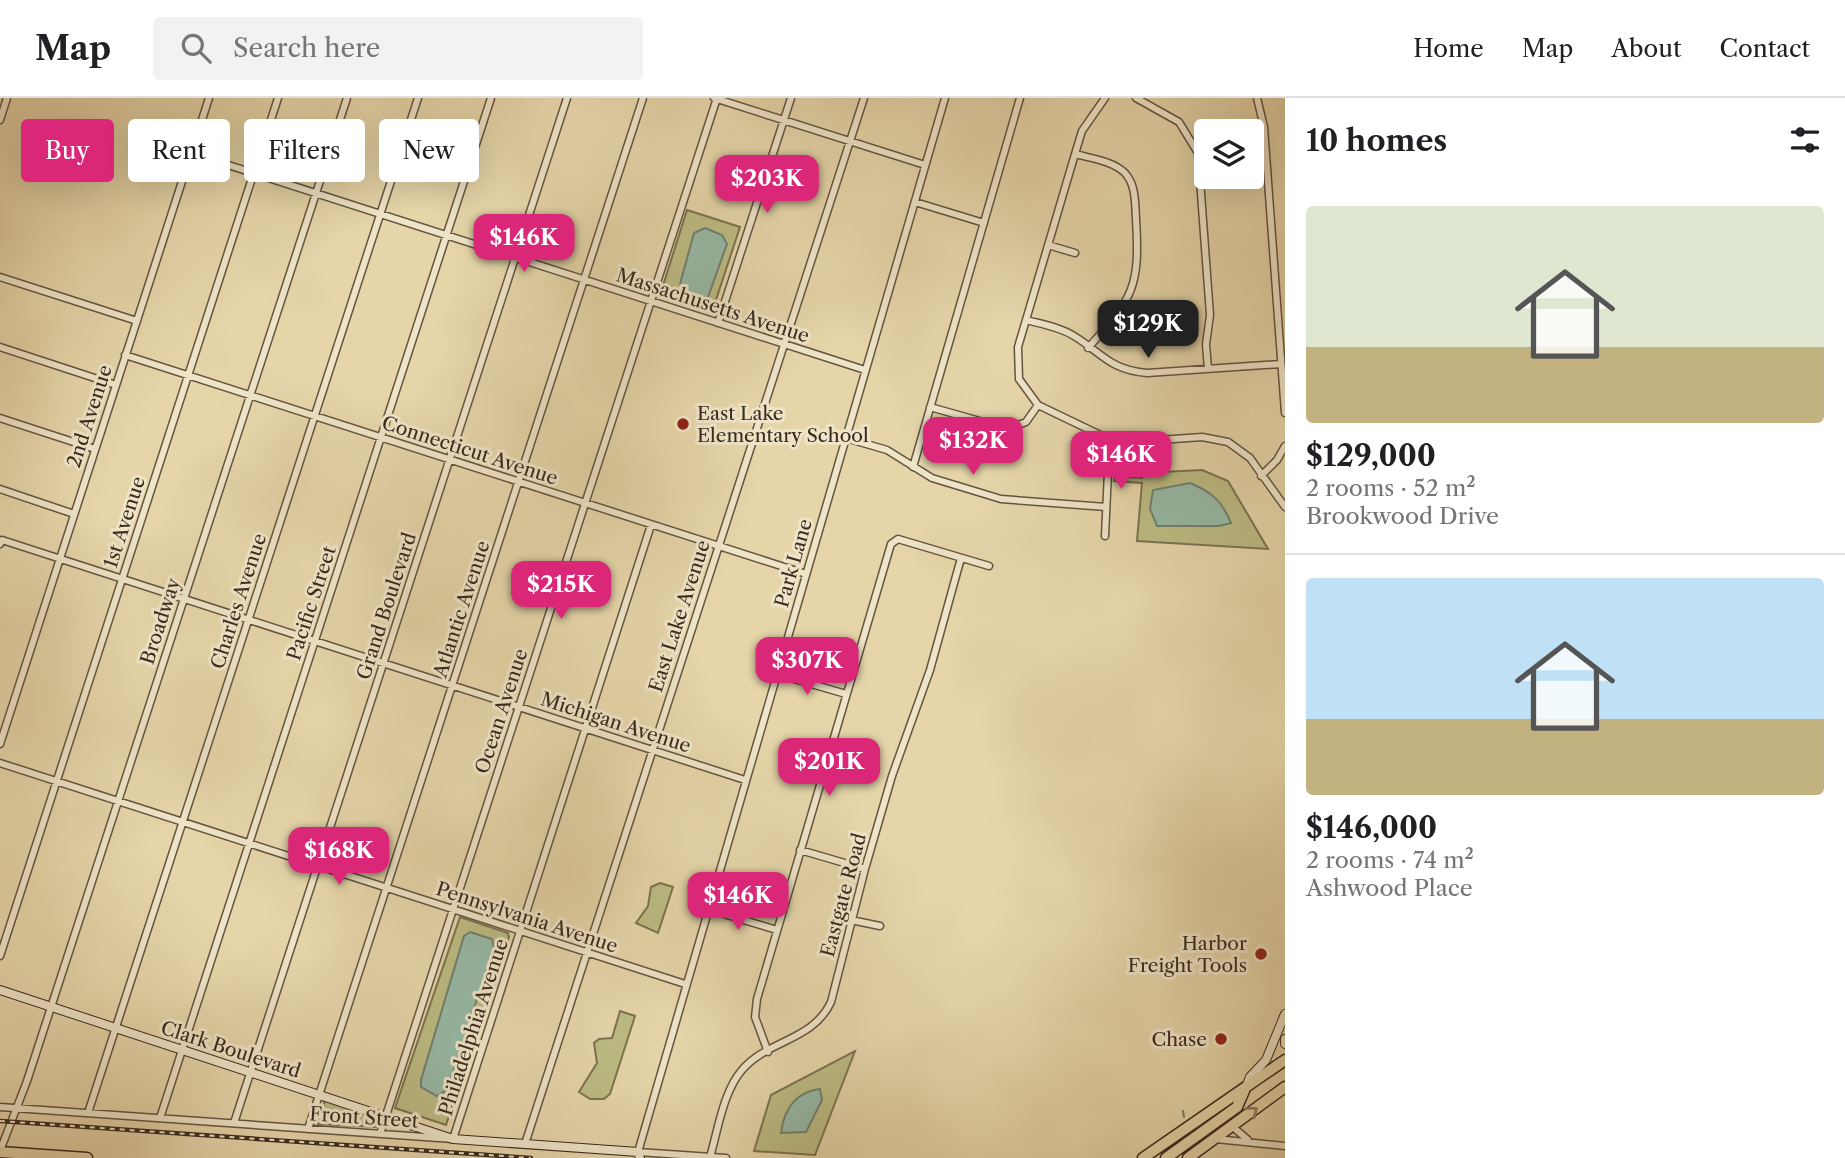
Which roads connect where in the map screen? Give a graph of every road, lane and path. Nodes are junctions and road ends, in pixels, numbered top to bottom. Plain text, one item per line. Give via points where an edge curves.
1 (7, 98) edge
2 (209, 98) edge
3 (278, 98) edge
4 (346, 98) edge
5 (418, 98) edge
6 (491, 98) edge
7 (568, 98) edge
8 (643, 98) edge
9 (716, 98) edge
10 (790, 98) edge
11 (864, 98) edge
12 (945, 98) edge
13 (1020, 98) edge
14 (1105, 98) edge
15 (1136, 98) edge
16 (1257, 98) edge
17 (202, 119) edge
18 (271, 119) edge
19 (0, 120) edge
20 (783, 121) junction
21 (850, 142) junction
22 (1075, 154) junction
23 (925, 165) junction
24 (182, 182) edge
25 (251, 182) edge
26 (282, 182) edge
27 (316, 193) junction
28 (915, 202) junction
29 (380, 214) junction
30 (984, 223) junction
31 (447, 235) junction
32 (1048, 245) junction
33 (1075, 253) dead end
34 (516, 258) junction
35 (0, 277) edge
36 (584, 280) junction
37 (651, 301) junction
38 (1026, 320) junction
39 (137, 321) junction
40 (718, 323) junction
41 (784, 344) junction
42 (0, 347) edge
43 (1088, 348) junction
44 (125, 355) junction
45 (1280, 364) junction
46 (1208, 369) junction
47 (865, 370) junction
48 (188, 376) junction
49 (116, 385) junction
50 (250, 396) junction
51 (1038, 405) junction
52 (930, 407) junction
53 (1285, 413) edge
54 (314, 416) junction
55 (0, 418) edge
56 (381, 438) junction
57 (846, 438) junction
58 (1116, 443) junction
59 (1285, 446) edge
60 (95, 449) junction
61 (450, 460) junction
62 (913, 467) junction
63 (1262, 476) junction
64 (518, 482) junction
65 (0, 489) edge
66 (585, 504) junction
67 (1106, 507) junction
68 (1285, 507) edge
69 (74, 514) junction
70 (651, 525) junction
71 (1105, 536) dead end
72 (0, 544) edge
73 (718, 547) junction
74 (961, 558) junction
75 (60, 559) junction
76 (989, 566) dead end
77 (806, 574) junction
78 (122, 579) junction
79 (184, 598) junction
80 (248, 619) junction
81 (315, 641) junction
82 (384, 663) junction
83 (777, 674) junction
84 (452, 685) junction
85 (846, 694) junction
86 (519, 707) junction
87 (586, 729) junction
88 (0, 744) edge
89 (652, 750) junction
90 (0, 763) edge
91 (746, 779) junction
92 (57, 781) junction
93 (118, 801) junction
94 (182, 822) junction
95 (249, 843) junction
96 (800, 850) junction
97 (318, 866) junction
98 (865, 869) junction
99 (387, 888) junction
100 (707, 909) junction
101 (453, 910) junction
102 (851, 920) junction
103 (880, 926) dead end
104 (777, 930) junction
105 (520, 932) junction
106 (587, 953) junction
107 (0, 956) edge
108 (685, 985) junction
109 (0, 990) edge
110 (51, 1007) junction
111 (1285, 1013) edge
112 (116, 1028) junction
113 (1285, 1039) edge
114 (1285, 1044) edge
115 (182, 1050) junction
116 (768, 1052) junction
117 (1285, 1060) edge
118 (251, 1072) junction
119 (1285, 1087) edge
120 (1244, 1091) junction
121 (319, 1095) junction
122 (0, 1107) edge
123 (17, 1108) junction
124 (88, 1113) junction
125 (386, 1117) junction
126 (160, 1118) junction
127 (234, 1124) junction
128 (1233, 1127) junction
129 (308, 1129) junction
130 (380, 1134) junction
131 (453, 1139) junction
132 (1216, 1139) junction
133 (1256, 1143) junction
134 (525, 1144) junction
135 (1285, 1146) edge
136 (0, 1152) edge
137 (639, 1155) edge
138 (710, 1157) edge
139 (87, 1158) edge
140 (726, 1158) edge
141 (1143, 1158) edge
142 (1166, 1158) edge
143 (1188, 1158) edge

1 - 19 street
2 - 17 street, 2nd Avenue
3 - 18 street, 1st Avenue
4 - 27 street, Broadway
5 - 29 street, Charles Avenue
6 - 31 street, Pacific Street
7 - 34 street, Grand Boulevard
8 - 36 street, Atlantic Avenue
9 - 20 street
9 - 37 street, Ocean Avenue
10 - 20 street
11 - 21 street, East Lake Avenue
12 - 23 street, Park Lane
13 - 30 street
14 - 22 street via 1082,131
15 - 46 street via 1180,122 1198,153 1210,315
16 - 45 street via 1264,127
20 - 21 street
20 - 40 street
21 - 23 street
21 - 41 street, East Lake Avenue
22 - 32 street
22 - 43 street via 1126,174 1133,187 1135,211 1138,261 1133,288 1118,315
23 - 28 street, Park Lane
24 - 39 street, 2nd Avenue
25 - 48 street, 1st Avenue
26 - 27 street, Massachusetts Avenue
27 - 29 street, Massachusetts Avenue
27 - 50 street, Broadway
28 - 30 street
28 - 47 street, Park Lane
29 - 31 street, Massachusetts Avenue
29 - 54 street, Charles Avenue
30 - 52 street
31 - 34 street, Massachusetts Avenue
31 - 56 street, Pacific Street
32 - 33 street
32 - 38 street
34 - 36 street, Massachusetts Avenue
34 - 61 street, Grand Boulevard
35 - 39 street
36 - 37 street, Massachusetts Avenue
36 - 64 street, Atlantic Avenue
37 - 40 street, Massachusetts Avenue
37 - 66 street, Ocean Avenue
38 - 43 street via 1066,332
38 - 51 street via 1016,366 1023,386
39 - 44 street, 2nd Avenue
40 - 41 street, Massachusetts Avenue
41 - 47 street, Massachusetts Avenue
41 - 73 street, East Lake Avenue
42 - 49 street
43 - 46 street via 1129,372
44 - 48 street, Connecticut Avenue
44 - 49 street, 2nd Avenue
45 - 46 street
45 - 53 street
47 - 57 street, Park Lane
48 - 50 street, Connecticut Avenue
48 - 78 street, 1st Avenue
49 - 60 street, 2nd Avenue
50 - 54 street, Connecticut Avenue
50 - 79 street, Broadway
51 - 52 street via 1026,422 1008,429
51 - 58 street
52 - 62 street
54 - 56 street, Connecticut Avenue
54 - 80 street, Charles Avenue
55 - 60 street
56 - 61 street, Connecticut Avenue
56 - 81 street, Pacific Street
57 - 62 street via 887,450
57 - 77 street, Park Lane
58 - 63 street via 1219,439 1242,451
58 - 67 street
59 - 63 street
60 - 69 street, 2nd Avenue
61 - 64 street, Connecticut Avenue
61 - 82 street, Grand Boulevard
62 - 67 street via 932,478 1001,499
63 - 68 street
64 - 66 street, Connecticut Avenue
64 - 84 street, Atlantic Avenue
65 - 69 street
66 - 70 street, Connecticut Avenue
66 - 86 street, Ocean Avenue
67 - 71 street
69 - 75 street, 2nd Avenue
70 - 73 street, Connecticut Avenue
70 - 87 street, Philadelphia Avenue
72 - 75 street, Michigan Avenue via 2,540
73 - 77 street, Connecticut Avenue
73 - 89 street, East Lake Avenue
74 - 76 street
74 - 85 street via 898,540 891,544
74 - 98 street, Eastgate Road
75 - 78 street, Michigan Avenue
75 - 88 street, 2nd Avenue
77 - 83 street, Park Lane
78 - 79 street, Michigan Avenue
78 - 92 street, 1st Avenue
79 - 80 street, Michigan Avenue
79 - 93 street, Broadway
80 - 81 street, Michigan Avenue
80 - 94 street, Charles Avenue
81 - 82 street, Michigan Avenue
81 - 95 street, Pacific Street
82 - 84 street, Michigan Avenue
82 - 97 street, Grand Boulevard
83 - 85 street
83 - 91 street, Park Lane
84 - 86 street, Michigan Avenue
84 - 99 street, Atlantic Avenue
85 - 96 street
86 - 87 street, Michigan Avenue
86 - 101 street, Ocean Avenue
87 - 89 street, Michigan Avenue
87 - 105 street, Philadelphia Avenue
89 - 91 street, Michigan Avenue
89 - 106 street, East Lake Avenue
90 - 92 street, Pennsylvania Avenue
91 - 100 street, Park Lane
92 - 93 street, Pennsylvania Avenue
92 - 107 street, 1st Avenue
93 - 94 street, Pennsylvania Avenue
93 - 110 street, Broadway
94 - 95 street, Pennsylvania Avenue
94 - 112 street, Charles Avenue
95 - 97 street, Pennsylvania Avenue
95 - 115 street, Pacific Street
96 - 98 street
96 - 104 street
97 - 99 street, Pennsylvania Avenue
97 - 118 street, Grand Boulevard
98 - 102 street, Eastgate Road
99 - 101 street, Pennsylvania Avenue
99 - 121 street, Atlantic Avenue
100 - 104 street
100 - 108 street, Park Lane
101 - 105 street, Pennsylvania Avenue
101 - 125 street, Ocean Avenue
102 - 103 street
102 - 116 street, Eastgate Road via 827,1010 808,1031
104 - 116 street via 755,1010
105 - 106 street, Pennsylvania Avenue
105 - 131 street, Philadelphia Avenue
106 - 108 street, Pennsylvania Avenue
106 - 134 street, East Lake Avenue
108 - 137 street, Park Lane
109 - 110 street, Clark Boulevard
110 - 112 street, Clark Boulevard
110 - 123 street, Broadway
111 - 120 street via 1266,1060
112 - 115 street, Clark Boulevard
112 - 124 street, Charles Avenue
113 - 114 street
115 - 118 street, Clark Boulevard
115 - 126 street, Pacific Street
116 - 138 street, Eastgate Road via 736,1078
117 - 120 highway
118 - 121 street, Clark Boulevard
118 - 127 street, Grand Boulevard
128 -> 119 highway
120 - 141 highway
120 - 142 highway via 1237,1107
121 - 125 street, Clark Boulevard
121 - 129 street, Atlantic Avenue
122 - 123 street, Front Street
123 - 124 street, Front Street
123 - 136 street, Broadway
124 - 126 street, Front Street
125 - 130 street, Ocean Avenue
125 - 131 street, Clark Boulevard
126 - 127 street, Front Street
127 - 129 street, Front Street
128 - 132 highway
128 - 133 street
129 - 130 street, Front Street
130 - 131 street, Front Street
131 - 134 street, Front Street
132 - 133 street
132 - 143 highway
133 - 135 street
134 - 137 street, Front Street
136 - 139 highway
137 - 138 street, Front Street
138 - 140 street, Front Street

